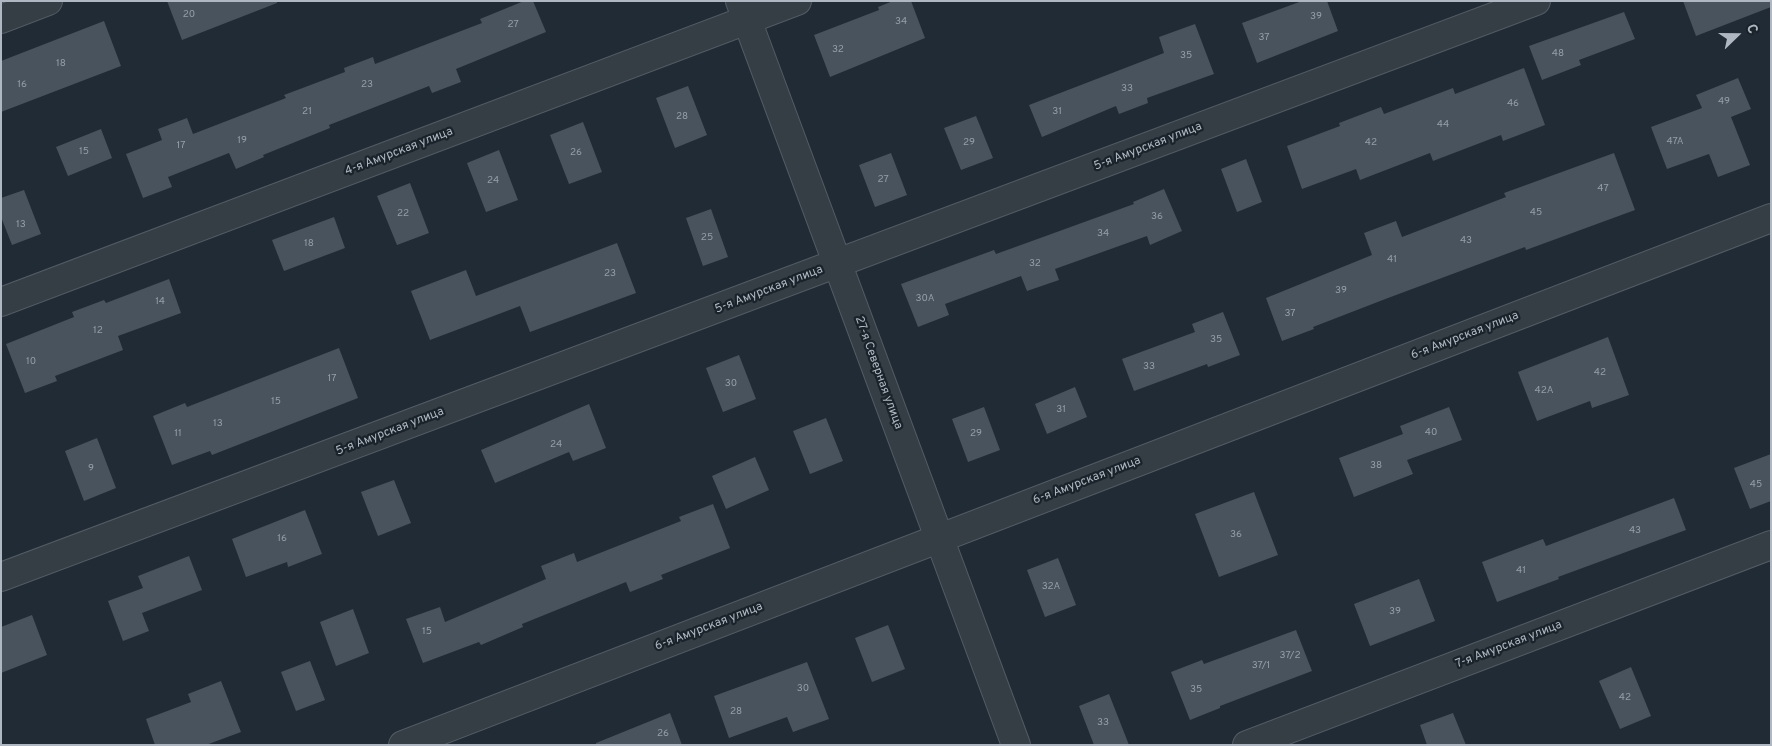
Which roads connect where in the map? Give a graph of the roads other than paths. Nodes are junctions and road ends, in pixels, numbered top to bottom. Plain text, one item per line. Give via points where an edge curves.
1 (48, 1) edge
2 (797, 1) edge
3 (1536, 1) edge
4 (744, 11) edge
5 (1, 19) edge
6 (1771, 218) edge
7 (838, 264) junction
8 (1, 302) edge
9 (939, 538) junction
10 (1771, 545) edge
11 (1, 577) edge
12 (403, 745) edge
13 (1016, 745) edge
14 (1247, 745) edge

1 - 5 street
2 - 4 street, 4-я Амурская улица
3 - 7 street, 5-я Амурская улица
4 - 7 street, 27-я Северная улица
4 - 8 street, 4-я Амурская улица
6 - 9 street, 6-я Амурская улица
7 - 9 street, 27-я Северная улица
7 - 11 street, 5-я Амурская улица
9 - 12 street, 6-я Амурская улица
9 - 13 street, 27-я Северная улица
10 - 14 street, 7-я Амурская улица

